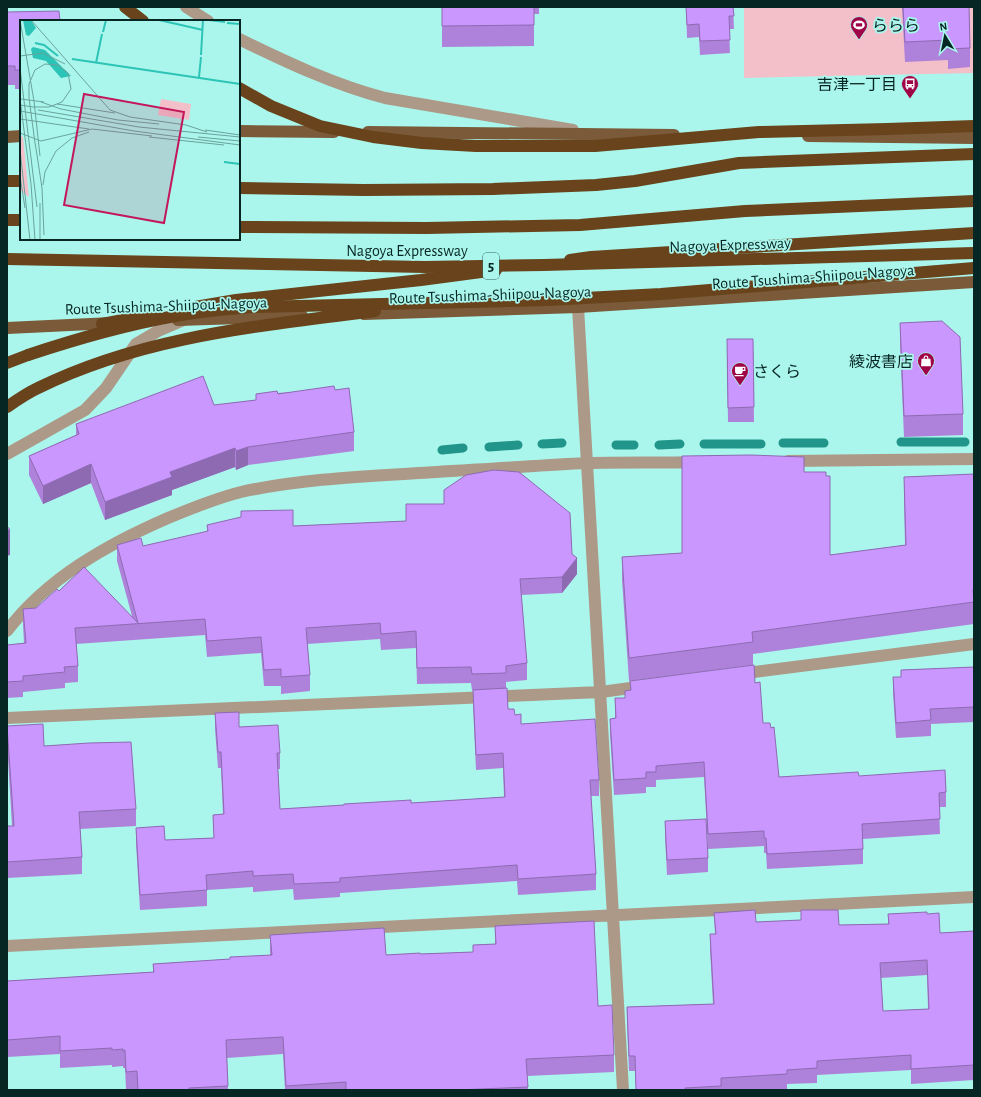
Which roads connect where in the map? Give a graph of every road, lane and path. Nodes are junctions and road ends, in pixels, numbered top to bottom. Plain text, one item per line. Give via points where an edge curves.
1 (125, 7) edge
2 (186, 7) edge
3 (142, 20) edge
4 (206, 20) edge
5 (240, 39) edge
6 (240, 89) edge
7 (974, 126) edge
8 (240, 131) edge
9 (594, 134) junction
10 (20, 136) edge
11 (7, 137) edge
12 (974, 138) edge
13 (974, 154) edge
14 (7, 181) edge
15 (20, 181) edge
16 (240, 188) edge
17 (974, 201) edge
18 (7, 220) edge
19 (20, 220) edge
20 (240, 227) edge
21 (974, 233) edge
22 (974, 253) edge
23 (7, 259) edge
24 (974, 268) edge
25 (974, 282) edge
26 (439, 303) junction
27 (578, 307) junction
28 (186, 319) junction
29 (102, 324) junction
30 (7, 328) edge
31 (7, 363) edge
32 (7, 407) edge
33 (7, 454) edge
34 (974, 459) edge
35 (780, 461) edge
36 (712, 462) edge
37 (588, 463) junction
38 (7, 631) edge
39 (974, 644) edge
40 (726, 676) edge
41 (656, 685) edge
42 (601, 692) junction
43 (7, 718) edge
44 (974, 897) edge
45 (613, 916) junction
46 (7, 946) edge
47 (623, 1090) edge

1 - 3 highway
2 - 4 street
5 - 9 street via 278,58 372,95
6 - 7 highway, bridge via 271,106 320,126 373,137 476,146 595,146 759,132
8 - 9 main road
9 - 12 main road
10 - 11 main road
13 - 16 highway via 739,163 596,186 379,190
14 - 15 highway
17 - 20 highway, Nagoya Expressway via 745,211 580,225 427,228
18 - 19 highway
21 - 29 highway via 591,257 421,280 236,300
22 - 23 highway, Nagoya Expressway / 5, bridge via 425,267
24 - 26 highway, bridge via 661,294
25 - 27 main road, Route Tsushima-Shiipou-Nagoya
26 - 31 highway, bridge via 254,307 184,315 139,323 67,342
26 - 32 highway, bridge via 238,329 188,338 81,369 37,388
27 - 28 main road, Route Tsushima-Shiipou-Nagoya
27 - 37 street
28 - 29 main road, Route Tsushima-Shiipou-Nagoya
28 - 33 street via 158,330 136,344 106,388 85,410
29 - 30 main road, Route Tsushima-Shiipou-Nagoya
34 - 35 street
36 - 37 street
37 - 38 street via 358,477 300,482 241,492 192,508 97,553 51,585
37 - 42 street
39 - 40 street
41 - 42 street
42 - 43 street
42 - 45 street
44 - 45 street
45 - 46 street
45 - 47 street

